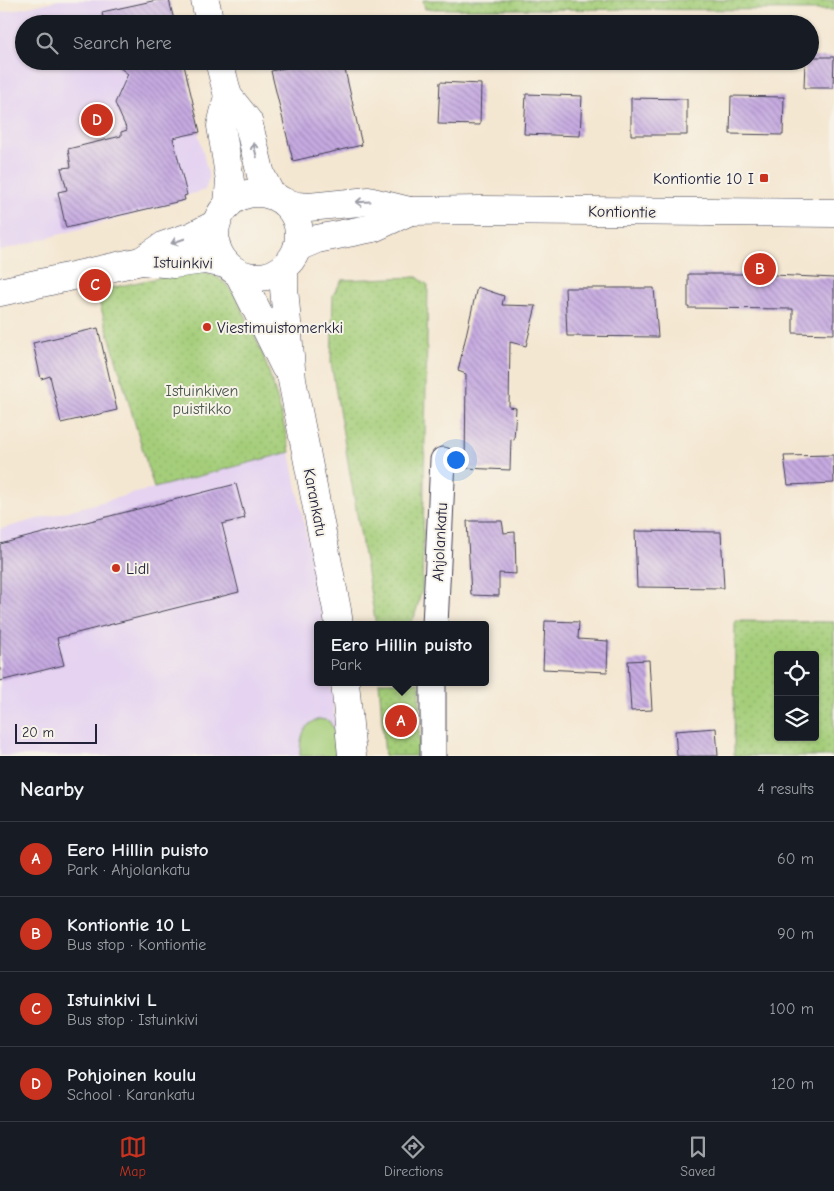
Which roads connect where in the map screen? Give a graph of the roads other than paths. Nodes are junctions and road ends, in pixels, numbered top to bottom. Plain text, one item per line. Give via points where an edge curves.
1 (204, 0) edge
2 (208, 15) edge
3 (221, 70) edge
4 (228, 96) junction
5 (278, 199) junction
6 (410, 211) junction
7 (834, 213) edge
8 (222, 215) junction
9 (291, 257) junction
10 (141, 261) junction
11 (232, 269) junction
12 (0, 292) edge
13 (292, 380) junction
14 (443, 460) dead end
15 (338, 621) edge
16 (435, 621) edge
17 (345, 686) edge
18 (433, 686) edge
19 (352, 756) edge
20 (433, 756) edge

1 - 2 street
3 - 4 street
5 -> 4 street via 261,175 248,121
4 - 8 street via 221,126 230,180
6 -> 5 street, Kontiontie via 369,201 309,207
5 - 8 street via 260,193 250,194 240,197
5 - 9 street via 292,211 298,223 300,235
6 - 7 street, Kontiontie
6 - 9 street, Kontiontie via 374,228 317,239
8 -> 10 street, Istuinkivi via 192,236 165,245
8 - 11 street via 215,238 218,252
9 - 11 street via 277,273 258,278
9 - 13 street, Karankatu via 284,288
10 - 11 street, Istuinkivi via 174,264 204,260
10 - 12 street, Istuinkivi
11 - 13 street, Karankatu
13 - 15 street, Karankatu
14 - 16 street, Ahjolankatu
17 - 19 street
18 - 20 street

